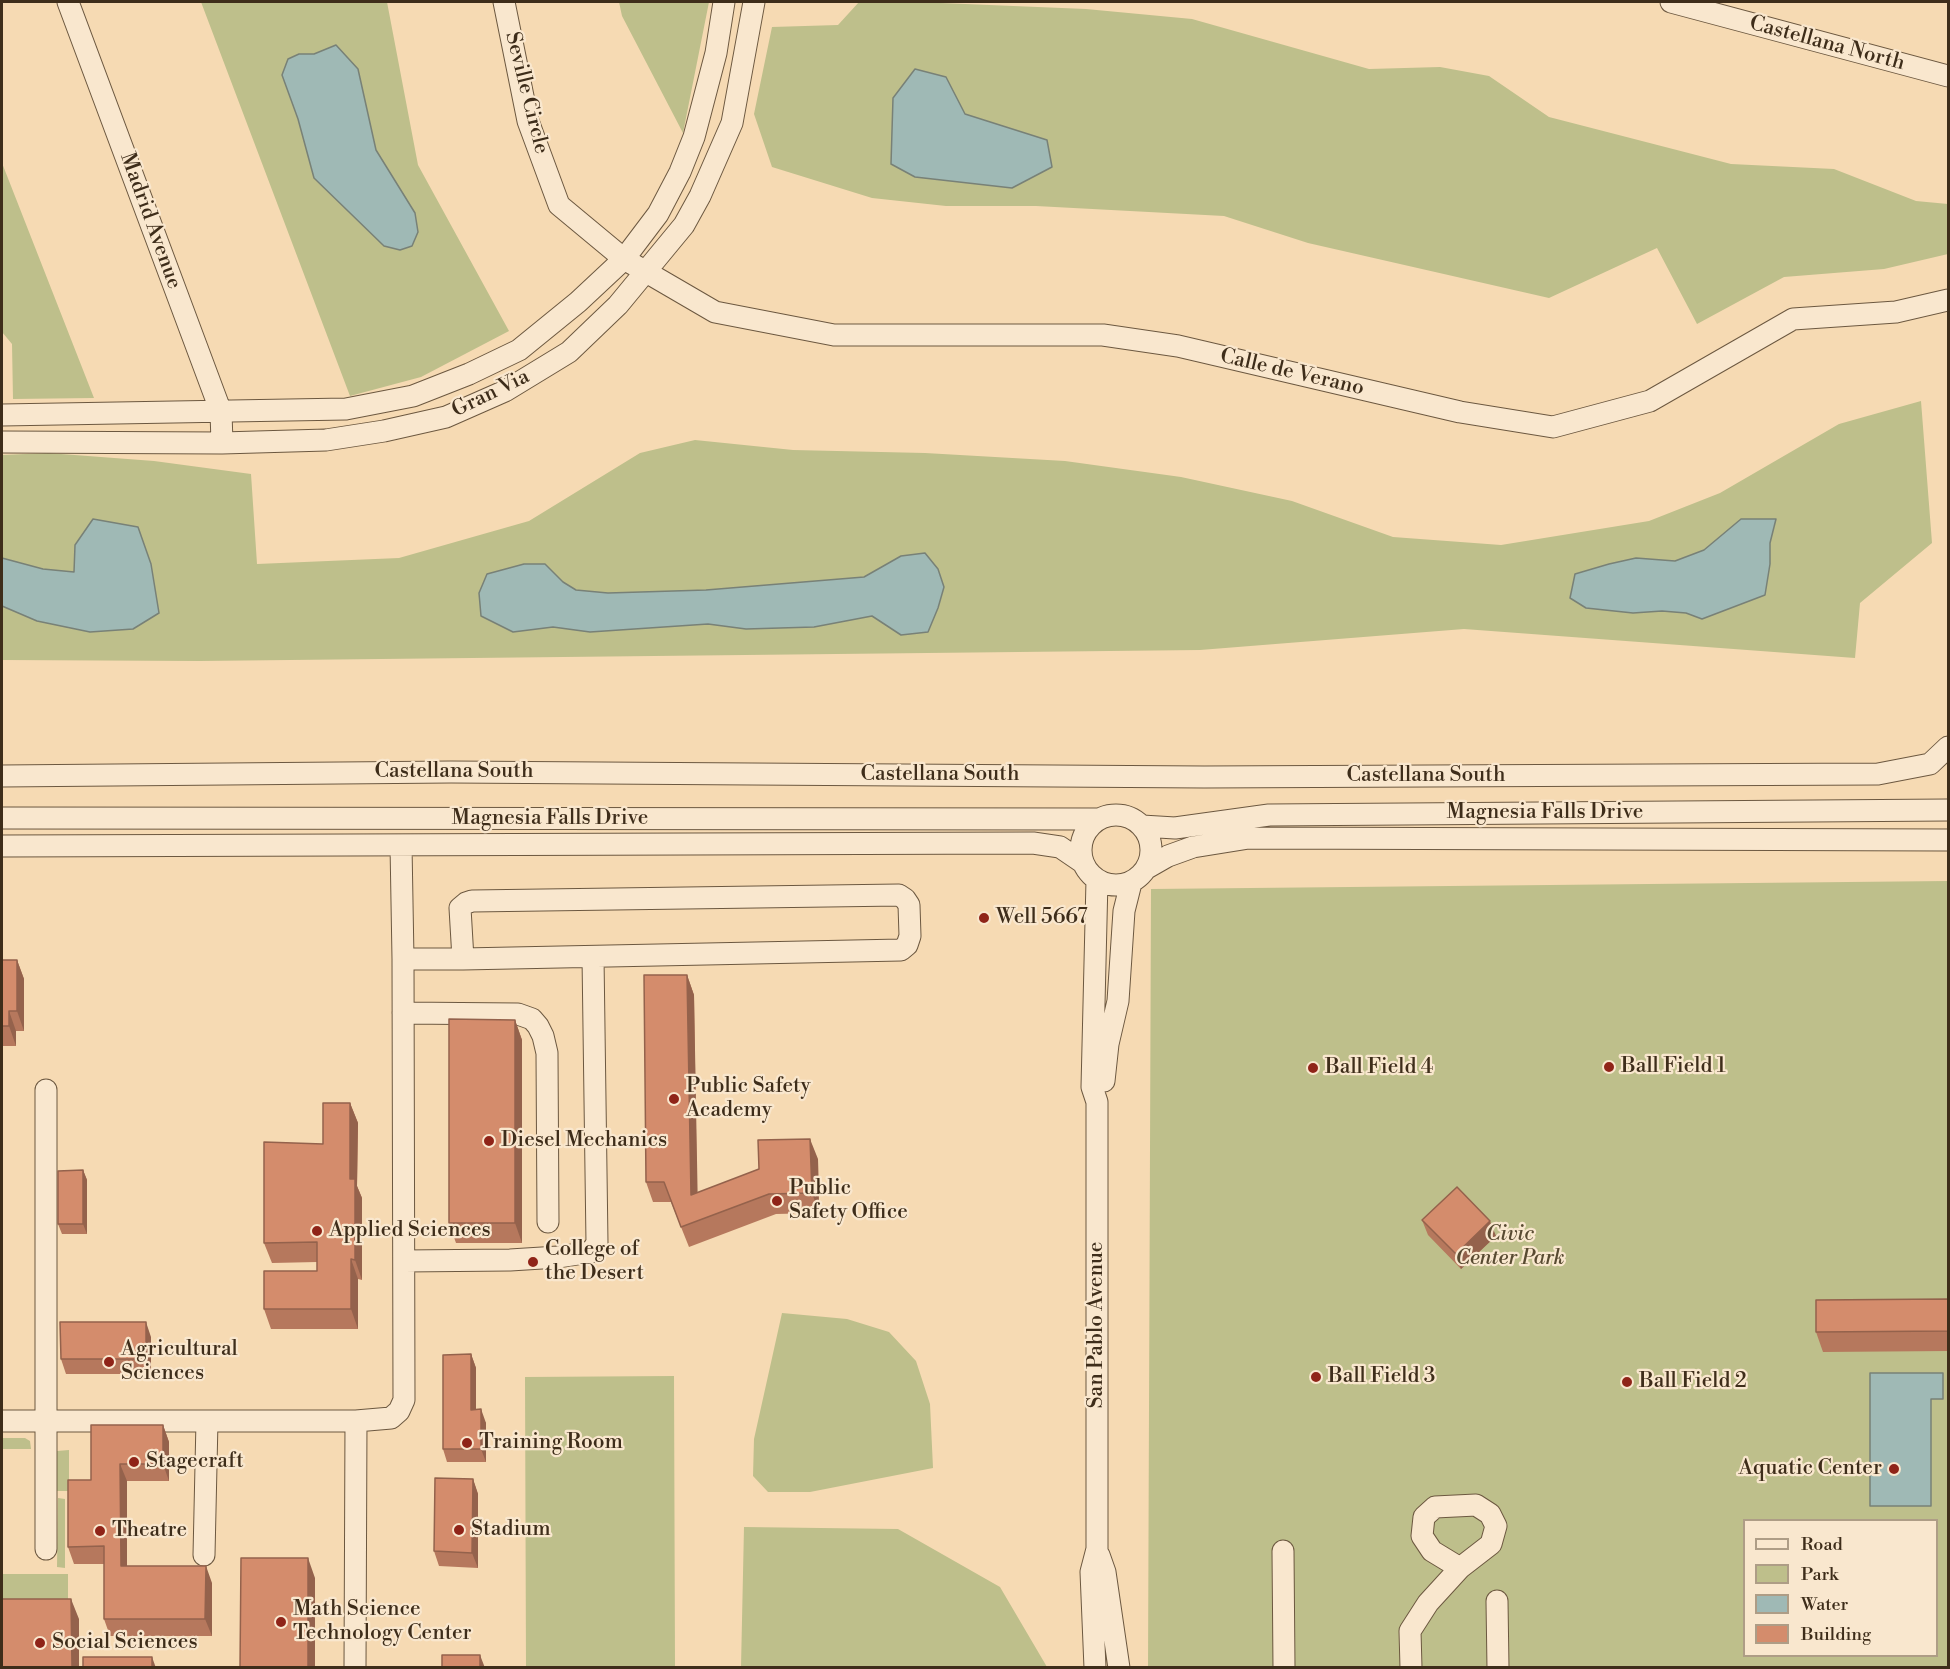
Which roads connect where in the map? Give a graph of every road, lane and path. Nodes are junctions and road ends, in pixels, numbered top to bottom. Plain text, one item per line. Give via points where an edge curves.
1 (68, 2) edge
2 (504, 2) edge
3 (724, 2) edge
4 (754, 2) edge
5 (1671, 2) edge
6 (1948, 76) edge
7 (624, 259) junction
8 (646, 272) junction
9 (1948, 300) edge
10 (221, 412) junction
11 (2, 415) edge
12 (2, 442) edge
13 (222, 443) junction
14 (1948, 747) edge
15 (2, 776) edge
16 (1948, 810) edge
17 (2, 818) edge
18 (1099, 819) junction
19 (1142, 826) junction
20 (1948, 840) edge
21 (401, 844) junction
22 (2, 846) edge
23 (1082, 862) junction
24 (1147, 868) junction
25 (1097, 880) junction
26 (1131, 883) junction
27 (593, 957) junction
28 (403, 959) junction
29 (463, 959) junction
30 (403, 1013) junction
31 (46, 1090) dead end
32 (1097, 1102) junction
33 (548, 1222) dead end
34 (404, 1261) junction
35 (2, 1421) edge
36 (46, 1421) junction
37 (207, 1421) junction
38 (356, 1421) junction
39 (46, 1549) dead end
40 (1097, 1549) junction
41 (1283, 1551) dead end
42 (204, 1555) dead end
43 (1460, 1568) junction
44 (1497, 1601) dead end
45 (355, 1668) edge
46 (1095, 1668) edge
47 (1119, 1668) edge
48 (1284, 1668) edge
49 (1411, 1668) edge
50 (1498, 1668) edge

1 - 10 street, Madrid Avenue
2 - 7 street, Seville Circle via 528,121 559,205
3 - 7 street, Gran Via via 716,53 694,137 658,214
4 - 8 street, Gran Via via 732,123 684,225
5 - 6 street, Castellana North
7 - 8 street, Calle de Verano
7 - 10 street, Gran Via via 519,350 413,396 346,410
8 - 9 street, Calle de Verano via 715,312 834,335 1103,335 1178,346 1460,412 1552,427 1650,401 1793,319 1896,312
8 - 13 street, Gran Via via 569,352 505,391 446,417 326,440
10 - 11 street, Gran Via
10 - 13 street, Madrid Avenue
12 - 13 street, Gran Via
14 - 15 street, Castellana South via 1930,764 1878,774 1192,777 451,772
16 - 19 street, Magnesia Falls Drive via 1269,815 1175,828
17 - 18 street, Magnesia Falls Drive
18 - 19 street via 1123,815
18 - 23 street via 1083,837
19 - 24 street via 1152,846
20 - 24 street, Magnesia Falls Drive via 1249,838 1193,847
21 - 22 street, Magnesia Falls Drive
21 - 23 street, Magnesia Falls Drive via 1034,843 1060,847
21 - 28 street
23 - 25 street
24 - 26 street
25 - 26 street via 1120,886
25 - 32 street, San Pablo Avenue via 1092,1087
26 - 32 street, San Pablo Avenue via 1124,910 1118,1001 1104,1087
27 - 29 street
27 - 29 street via 902,950 910,936 909,905 898,895 472,901 460,908
27 - 34 street via 597,1243 591,1251 558,1257
28 - 29 street
28 - 30 street
30 - 33 street via 518,1014 538,1026 547,1053
30 - 34 street
31 - 36 street
32 - 40 street, San Pablo Avenue
34 - 38 street via 404,1400 391,1418
35 - 36 street
36 - 37 street
36 - 39 street
37 - 38 street
37 - 42 street
38 - 45 street
40 - 46 street, San Pablo Avenue via 1091,1572
40 - 47 street, San Pablo Avenue via 1105,1572
41 - 48 street
43 - 43 street via 1432,1551 1422,1536 1424,1517 1435,1507 1476,1505 1490,1514 1496,1527 1491,1544
43 - 49 street via 1428,1603 1410,1631
44 - 50 street

